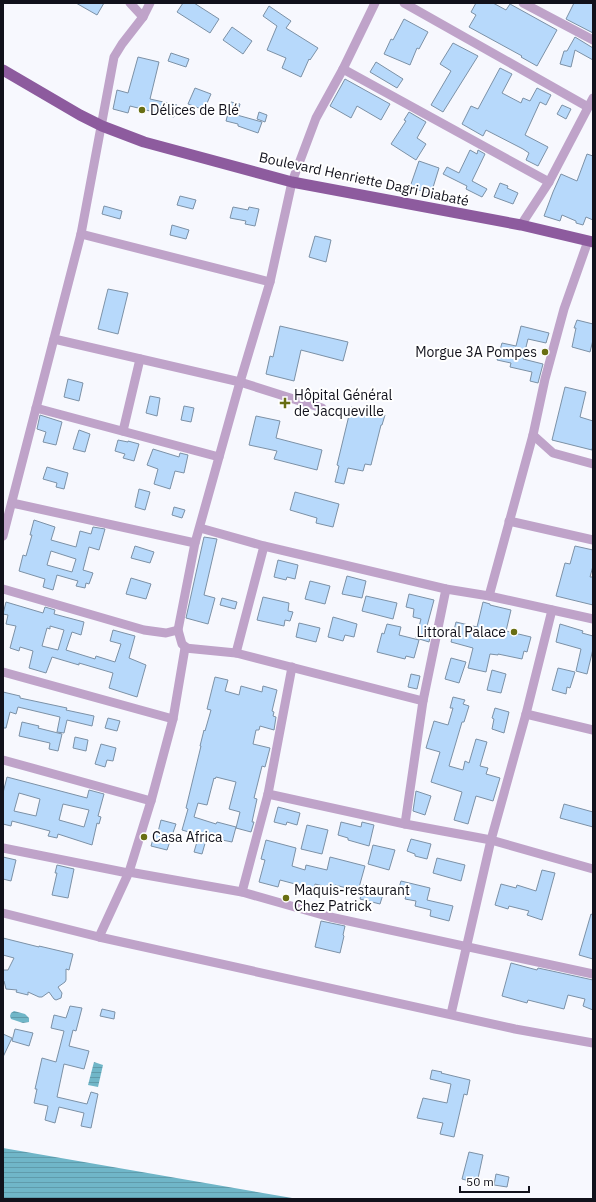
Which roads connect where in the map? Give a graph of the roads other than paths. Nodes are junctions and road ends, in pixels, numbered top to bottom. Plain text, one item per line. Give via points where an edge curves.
1 (130, 3) edge
2 (150, 3) edge
3 (375, 3) edge
4 (404, 3) edge
5 (523, 3) edge
6 (143, 18) junction
7 (593, 40) edge
8 (343, 69) junction
9 (3, 70) edge
10 (593, 98) edge
11 (588, 107) junction
12 (102, 126) junction
13 (292, 182) junction
14 (549, 182) junction
15 (521, 225) junction
16 (80, 234) junction
17 (590, 242) edge
18 (270, 282) junction
19 (54, 339) junction
20 (140, 359) junction
21 (240, 382) junction
22 (36, 408) junction
23 (322, 408) dead end
24 (123, 431) junction
25 (533, 435) junction
26 (219, 457) junction
27 (593, 464) edge
28 (12, 503) junction
29 (509, 521) junction
30 (200, 528) junction
31 (3, 536) edge
32 (593, 540) edge
33 (195, 543) junction
34 (264, 546) junction
35 (3, 589) edge
36 (446, 589) junction
37 (489, 596) junction
38 (552, 610) junction
39 (593, 619) edge
40 (178, 630) junction
41 (185, 648) junction
42 (236, 653) junction
43 (292, 667) junction
44 (3, 672) edge
45 (422, 701) junction
46 (526, 714) junction
47 (173, 719) junction
48 (593, 730) edge
49 (3, 760) edge
50 (268, 794) junction
51 (151, 801) junction
52 (405, 824) junction
53 (491, 840) junction
54 (3, 848) edge
55 (593, 869) edge
56 (129, 872) junction
57 (242, 892) junction
58 (3, 913) edge
59 (100, 936) junction
60 (467, 946) junction
61 (593, 974) edge
62 (451, 1014) junction
63 (593, 1043) edge

1 - 6 street
2 - 6 street
3 - 8 street
4 - 11 street
5 - 7 street
6 - 12 street via 114,57
8 - 13 street via 316,118
8 - 14 street
9 - 12 main road, Boulevard Henriette Dagri Diabaté
10 - 11 street
11 - 14 street
12 - 13 main road, Boulevard Henriette Dagri Diabaté via 144,142
12 - 16 street
13 - 15 main road, Boulevard Henriette Dagri Diabaté
13 - 18 street
14 - 15 street
15 - 17 main road, Boulevard Henriette Dagri Diabaté
16 - 18 street
16 - 19 street
17 - 25 street via 564,309
18 - 21 street
19 - 20 street
19 - 22 street
20 - 21 street
20 - 24 street
21 - 23 street
21 - 26 street
22 - 24 street
22 - 28 street
24 - 26 street
25 - 27 street via 553,453
25 - 29 street
26 - 30 street
28 - 31 street
28 - 33 street
29 - 32 street
29 - 37 street
30 - 33 street
30 - 34 street
33 - 40 street
34 - 36 street
34 - 42 street
35 - 40 street via 144,630
36 - 37 street
36 - 45 street
37 - 38 street
38 - 39 street
38 - 46 street
40 - 41 street
41 - 42 street
41 - 47 street
42 - 43 street
43 - 45 street
43 - 50 street
44 - 47 street
45 - 52 street
46 - 48 street
46 - 53 street
47 - 51 street
49 - 51 street
50 - 52 street
50 - 57 street
51 - 56 street
52 - 53 street
53 - 55 street
53 - 60 street
54 - 56 street
56 - 57 street
56 - 59 street
57 - 60 street via 330,917
58 - 59 street
59 - 62 street
60 - 61 street
60 - 62 street
62 - 63 street

